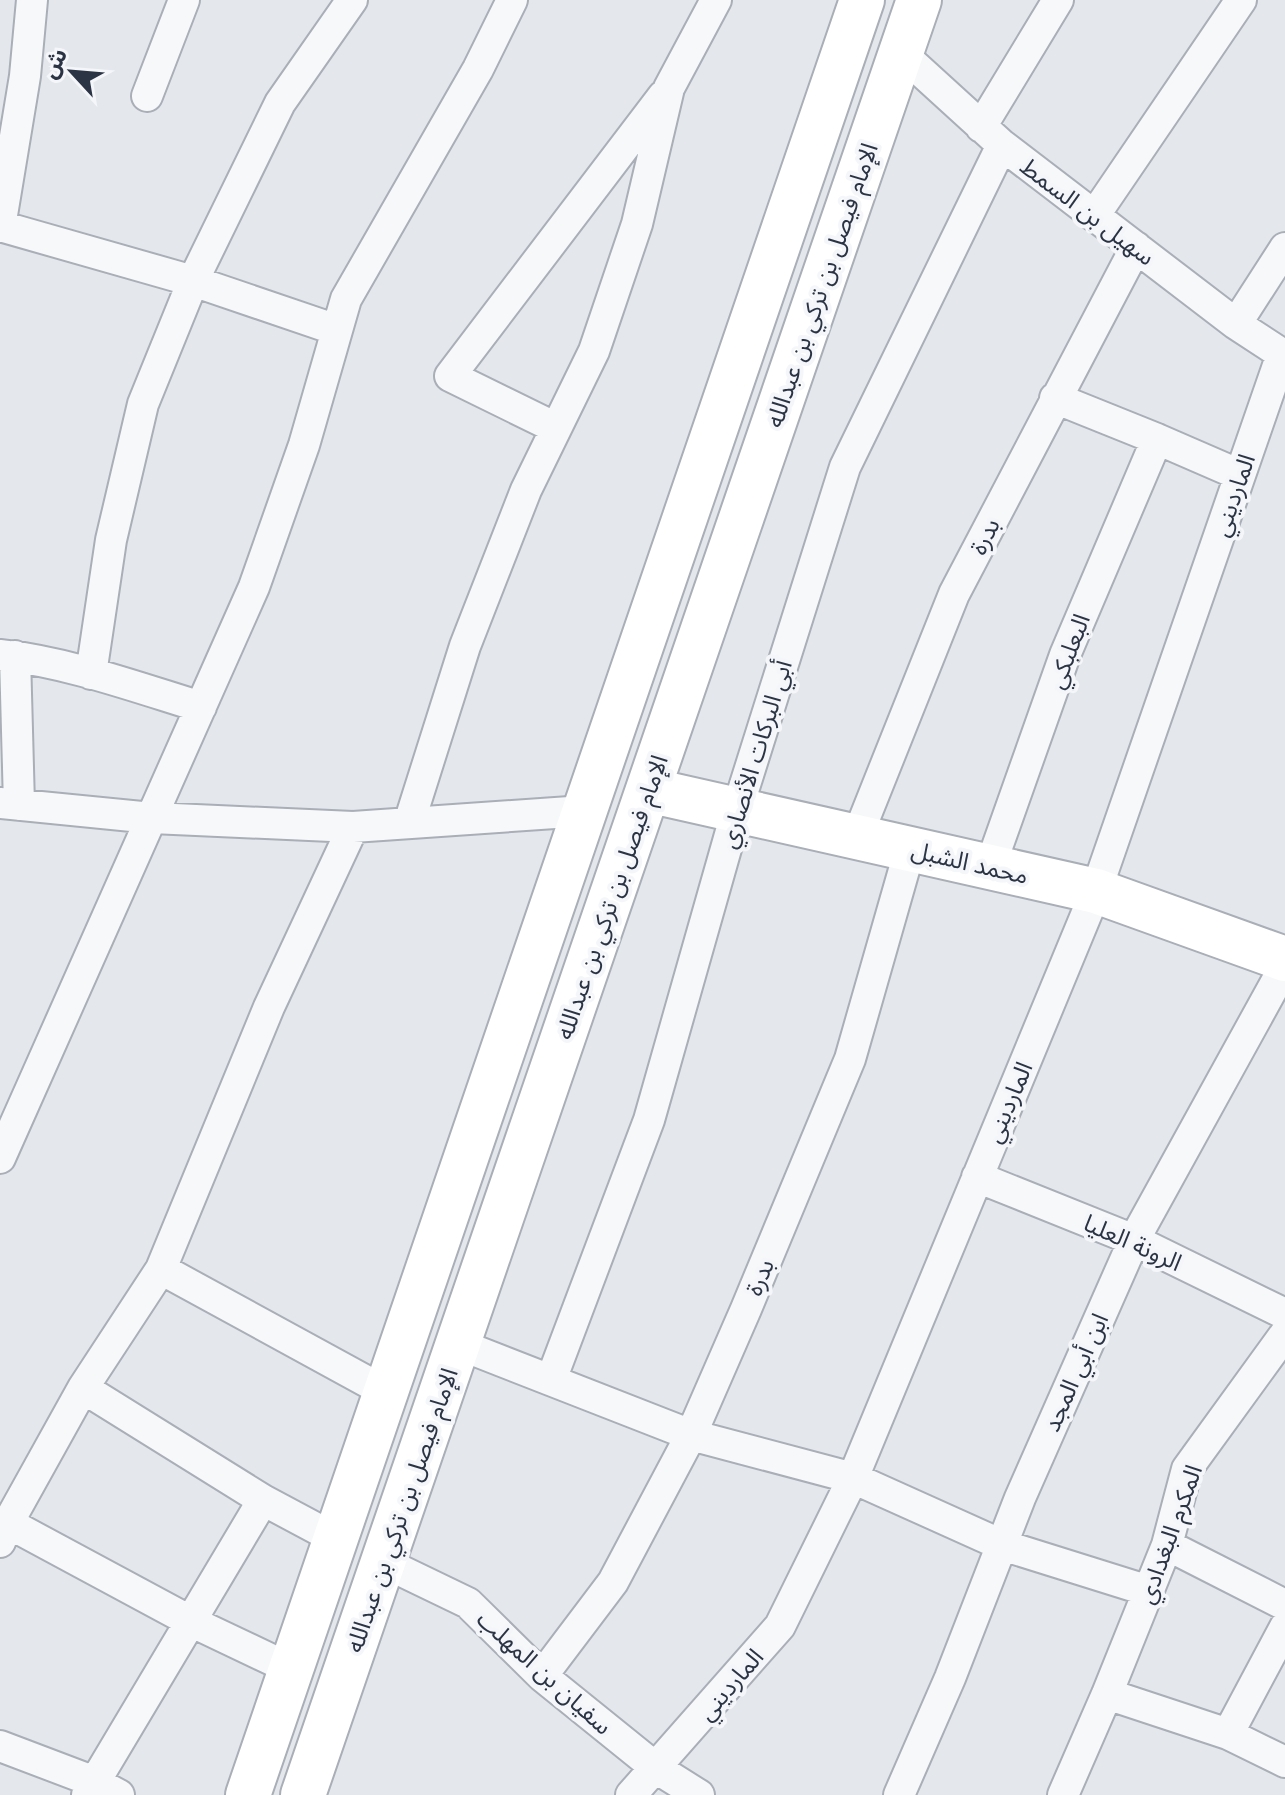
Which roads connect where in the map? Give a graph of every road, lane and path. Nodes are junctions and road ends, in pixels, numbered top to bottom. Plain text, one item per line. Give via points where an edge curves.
1 (32, 0) edge
2 (184, 0) edge
3 (352, 0) edge
4 (512, 0) edge
5 (716, 0) edge
6 (919, 0) edge
7 (1058, 0) edge
8 (1241, 0) edge
9 (856, 2) edge
10 (901, 53) junction
11 (669, 88) junction
12 (147, 96) dead end
13 (992, 136) junction
14 (1094, 216) junction
15 (0, 227) edge
16 (1136, 247) junction
17 (1285, 248) edge
18 (193, 281) junction
19 (1236, 324) junction
20 (337, 330) junction
21 (1284, 355) edge
22 (1055, 398) junction
23 (556, 428) junction
24 (1157, 439) junction
25 (1240, 475) junction
26 (8, 656) edge
27 (91, 674) junction
28 (201, 707) junction
29 (648, 790) junction
30 (10, 804) edge
31 (737, 810) junction
32 (584, 811) junction
33 (152, 818) junction
34 (409, 823) junction
35 (353, 827) junction
36 (857, 837) junction
37 (910, 849) junction
38 (990, 867) junction
39 (1096, 891) junction
40 (1285, 959) edge
41 (1285, 966) edge
42 (0, 1158) edge
43 (977, 1177) junction
44 (1134, 1240) junction
45 (161, 1269) junction
46 (1285, 1314) edge
47 (1285, 1334) edge
48 (458, 1344) junction
49 (551, 1380) junction
50 (83, 1388) junction
51 (386, 1392) junction
52 (691, 1435) junction
53 (853, 1478) junction
54 (263, 1500) junction
55 (4, 1532) edge
56 (336, 1539) junction
57 (1002, 1545) junction
58 (1167, 1545) junction
59 (383, 1562) junction
60 (1149, 1591) junction
61 (1285, 1605) edge
62 (190, 1621) junction
63 (1285, 1627) edge
64 (291, 1669) junction
65 (542, 1676) junction
66 (1107, 1694) junction
67 (1228, 1734) junction
68 (0, 1746) edge
69 (1285, 1762) edge
70 (656, 1768) junction
71 (100, 1791) edge
72 (248, 1795) edge
73 (303, 1795) edge
74 (631, 1795) edge
75 (699, 1795) edge
76 (899, 1795) edge
77 (1063, 1795) edge

1 - 15 street
2 - 12 street
3 - 18 street via 280,103
4 - 20 street via 346,299
5 - 11 street
6 - 10 main road, الإمام فيصل بن تركي بن عبدالله
7 - 13 street, أبي البركات الأنصاري
8 - 14 street
9 - 32 main road
10 - 13 street, سهيل بن السمط
10 - 29 main road, الإمام فيصل بن تركي بن عبدالله
11 - 23 street via 637,224 594,351
11 - 23 street via 450,376
13 - 14 street, سهيل بن السمط
13 - 31 street, أبي البركات الأنصاري via 845,467
14 - 16 street, سهيل بن السمط
15 - 18 street
16 - 19 street, سهيل بن السمط
16 - 22 street, بدرة
17 - 19 street
18 - 20 street
18 - 27 street via 143,404 111,540
19 - 21 street, سهيل بن السمط
20 - 28 street via 254,587
21 - 25 street, المارديني
22 - 24 street
22 - 36 street, بدرة via 954,594
23 - 34 street via 465,646
24 - 25 street
24 - 38 street, البعلبكي via 1065,655
25 - 39 street, المارديني
26 - 27 street
26 - 30 street
27 - 28 street
28 - 33 street
29 - 31 main road, محمد الشبل
29 - 48 main road, الإمام فيصل بن تركي بن عبدالله
30 - 33 street
31 - 36 main road, محمد الشبل
31 - 49 street, أبي البركات الأنصاري via 649,1120
32 - 34 street
32 - 51 main road
33 - 35 street
33 - 42 street
34 - 35 street
35 - 45 street via 269,1007
36 - 37 main road, محمد الشبل
37 - 38 main road, محمد الشبل
37 - 52 street, بدرة via 850,1059
38 - 39 main road, محمد الشبل
39 - 40 main road, محمد الشبل
39 - 43 street, المارديني
41 - 44 street, ابن أبي المجد
43 - 44 street, الرونة العليا
43 - 53 street, المارديني
44 - 46 street, الرونة العليا
44 - 57 street, ابن أبي المجد
45 - 50 street
45 - 51 street
47 - 58 street, المكرم البغدادي via 1187,1469
48 - 49 street
48 - 59 main road, الإمام فيصل بن تركي بن عبدالله
49 - 52 street
50 - 54 street
50 - 55 street
51 - 56 main road
52 - 53 street
52 - 65 street, بدرة via 613,1582
53 - 57 street
53 - 70 street, المارديني via 780,1626
54 - 56 street
54 - 62 street
55 - 62 street
56 - 64 main road
57 - 60 street
57 - 76 street, ابن أبي المجد
58 - 60 street, المكرم البغدادي
58 - 61 street
59 - 65 street, سفيان بن المهلب via 468,1603
59 - 73 main road, الإمام فيصل بن تركي بن عبدالله
60 - 66 street, المكرم البغدادي
62 - 64 street
62 - 71 street
63 - 67 street
64 - 72 main road
65 - 70 street, سفيان بن المهلب
66 - 67 street
66 - 77 street, المكرم البغدادي
67 - 69 street
68 - 71 street
70 - 74 street, المارديني
70 - 75 street, سفيان بن المهلب

